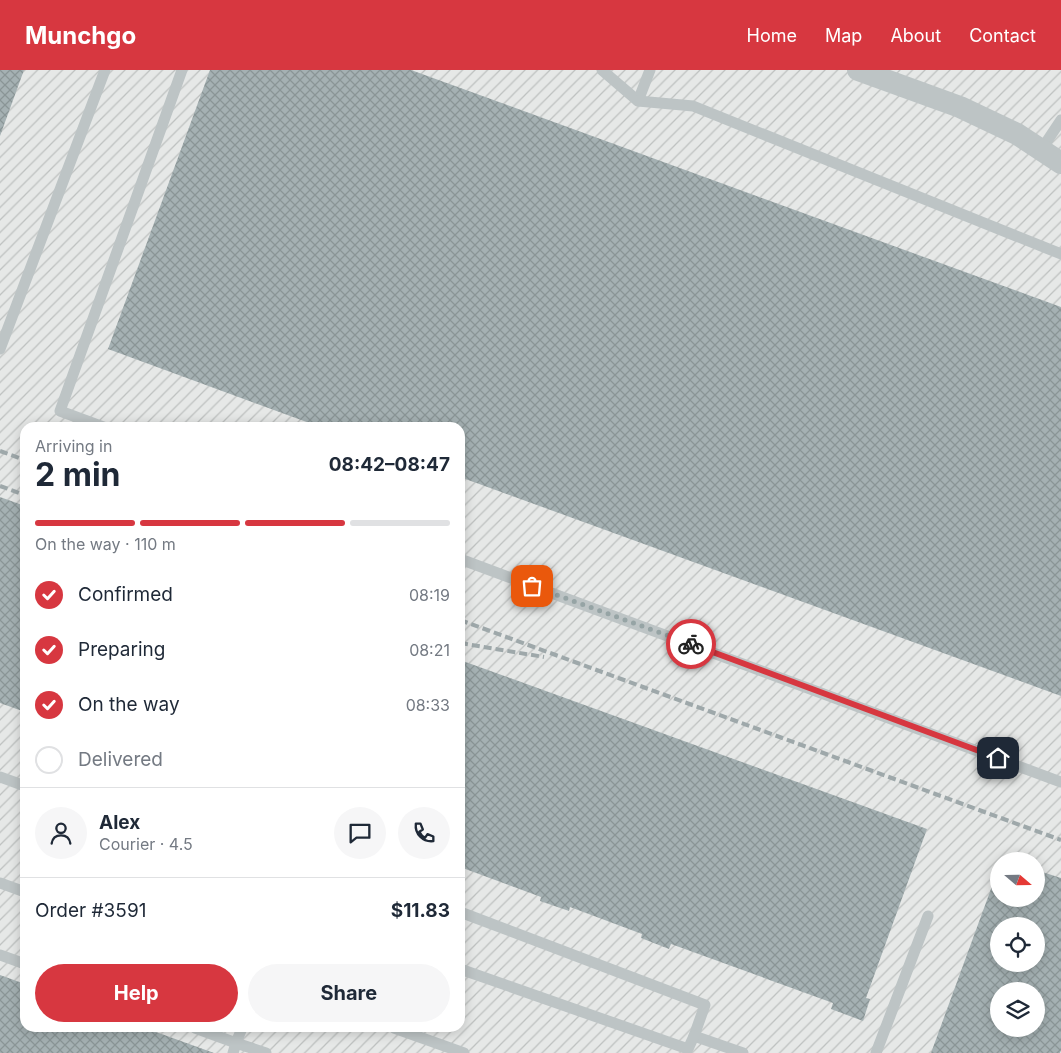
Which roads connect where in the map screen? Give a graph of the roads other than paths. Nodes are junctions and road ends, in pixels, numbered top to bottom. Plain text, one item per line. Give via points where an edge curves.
1 (105, 70) edge
2 (182, 70) edge
3 (602, 70) edge
4 (650, 70) edge
5 (858, 70) edge
6 (638, 100) junction
7 (1061, 120) edge
8 (1041, 150) junction
9 (1061, 163) edge
10 (1061, 254) edge
11 (0, 349) edge
12 (90, 422) edge
13 (465, 561) edge
14 (0, 777) edge
15 (1061, 782) edge
16 (20, 784) edge
17 (0, 883) edge
18 (20, 890) edge
19 (465, 914) edge
20 (928, 916) dead end
21 (0, 955) edge
22 (20, 962) edge
23 (465, 971) edge
24 (204, 1032) edge
25 (241, 1032) edge
26 (405, 1032) edge
27 (694, 1036) junction
28 (235, 1048) edge
29 (266, 1053) edge
30 (464, 1053) edge
31 (743, 1053) edge
32 (876, 1053) edge

1 - 11 lane
2 - 12 lane via 60,411
3 - 6 lane
4 - 6 lane
5 - 8 street via 960,107 1017,134
6 - 10 lane via 693,106
7 - 8 lane
8 - 9 street
13 - 15 lane
14 - 16 lane
17 - 18 lane
19 - 27 lane via 705,1005
20 - 32 lane
21 - 22 lane
23 - 27 lane via 688,1049
24 - 28 lane
25 - 28 lane
26 - 30 lane
27 - 31 lane
28 - 29 lane

